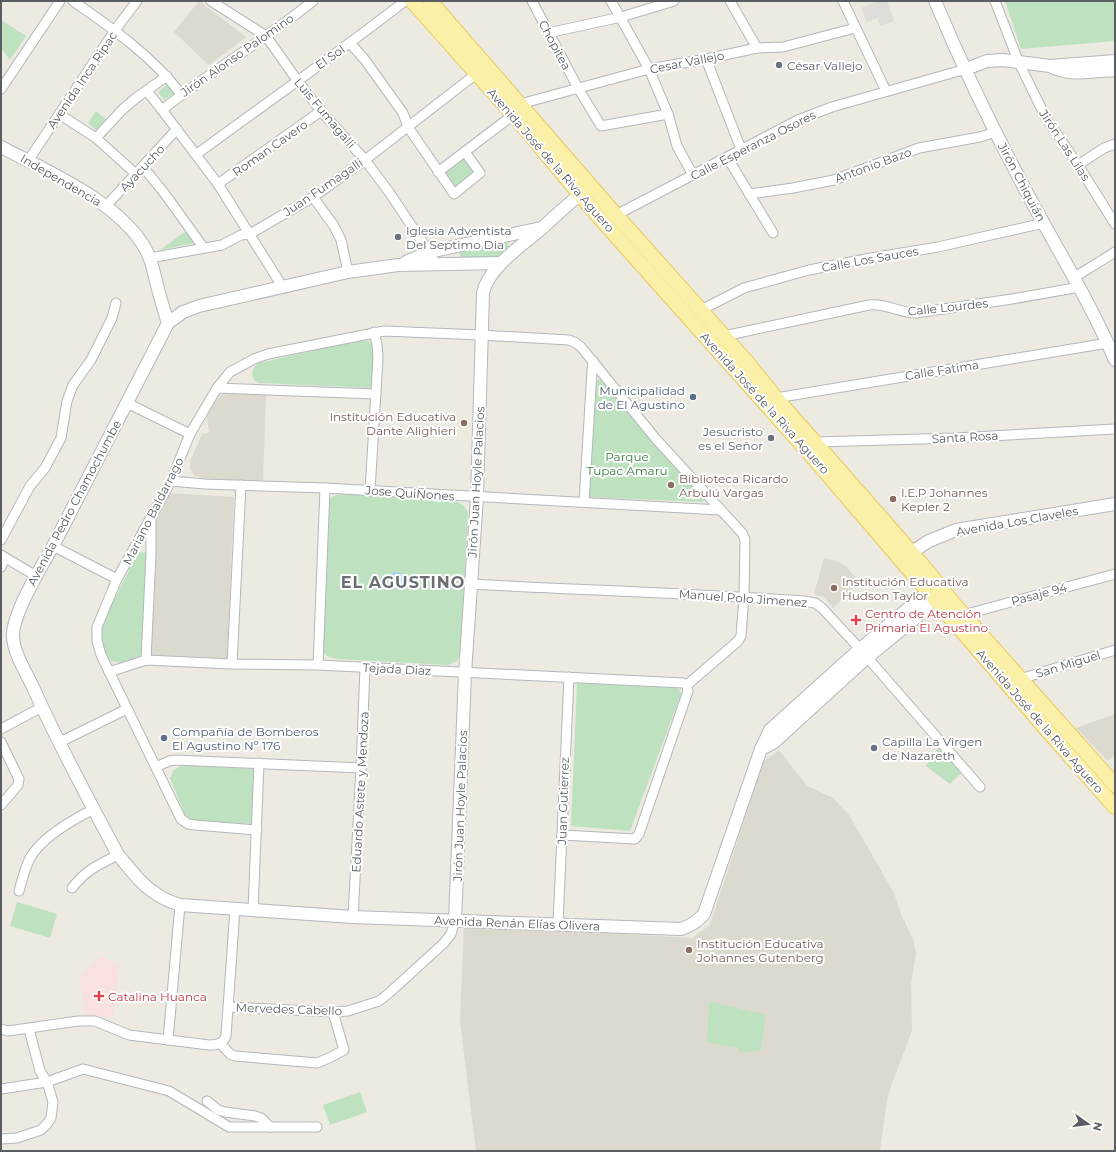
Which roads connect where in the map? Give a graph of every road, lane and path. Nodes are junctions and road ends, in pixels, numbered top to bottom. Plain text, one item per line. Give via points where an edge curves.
1 (60, 1) edge
2 (73, 1) edge
3 (137, 1) edge
4 (210, 1) edge
5 (405, 1) edge
6 (412, 1) edge
7 (430, 1) edge
8 (532, 1) edge
9 (611, 1) edge
10 (674, 1) edge
11 (730, 1) edge
12 (843, 1) edge
13 (935, 1) edge
14 (995, 1) edge
15 (307, 3) edge
16 (621, 17) junction
17 (855, 28) junction
18 (115, 30) junction
19 (548, 33) junction
20 (266, 36) junction
21 (350, 43) junction
22 (758, 48) junction
23 (706, 59) junction
24 (1115, 60) edge
25 (1019, 62) junction
26 (1050, 66) junction
27 (650, 69) junction
28 (966, 69) junction
29 (1115, 70) edge
30 (476, 74) junction
31 (167, 76) junction
32 (297, 80) junction
33 (578, 88) junction
34 (1, 89) edge
35 (147, 91) junction
36 (886, 91) junction
37 (181, 94) junction
38 (162, 110) junction
39 (516, 110) junction
40 (321, 111) junction
41 (59, 114) junction
42 (668, 114) junction
43 (408, 127) junction
44 (177, 129) junction
45 (996, 132) junction
46 (96, 138) junction
47 (1115, 144) edge
48 (3, 146) edge
49 (742, 149) junction
50 (466, 152) junction
51 (197, 154) junction
52 (727, 157) junction
53 (28, 160) junction
54 (365, 160) junction
55 (1078, 165) junction
56 (143, 167) junction
57 (438, 172) junction
58 (136, 174) junction
59 (693, 175) junction
60 (218, 184) junction
61 (591, 185) junction
62 (579, 194) junction
63 (749, 194) junction
64 (313, 198) junction
65 (106, 206) junction
66 (1112, 213) edge
67 (616, 215) junction
68 (1044, 223) junction
69 (1115, 224) edge
70 (542, 228) junction
71 (773, 233) dead end
72 (250, 234) junction
73 (459, 246) junction
74 (203, 247) junction
75 (430, 252) junction
76 (1115, 252) edge
77 (150, 258) junction
78 (436, 264) junction
79 (459, 264) junction
80 (501, 264) junction
81 (398, 266) junction
82 (348, 272) junction
83 (1077, 282) junction
84 (282, 286) junction
85 (116, 303) dead end
86 (701, 310) junction
87 (168, 323) junction
88 (374, 332) junction
89 (481, 334) junction
90 (724, 336) junction
91 (1108, 343) junction
92 (1115, 360) edge
93 (593, 361) junction
94 (217, 388) junction
95 (376, 394) junction
96 (776, 398) junction
97 (127, 403) junction
98 (1115, 429) edge
99 (190, 434) junction
100 (816, 442) junction
101 (171, 481) junction
102 (241, 484) junction
103 (325, 488) junction
104 (370, 490) junction
105 (477, 497) junction
106 (584, 502) junction
107 (1115, 504) edge
108 (720, 510) junction
109 (151, 515) junction
110 (1, 540) edge
111 (53, 546) junction
112 (3, 557) edge
113 (908, 558) junction
114 (1, 568) edge
115 (1115, 574) edge
116 (36, 576) junction
117 (117, 579) junction
118 (471, 584) junction
119 (937, 592) junction
120 (744, 596) junction
121 (963, 614) junction
122 (984, 647) junction
123 (1115, 650) edge
124 (864, 653) junction
125 (146, 660) junction
126 (232, 664) junction
127 (318, 665) junction
128 (365, 668) junction
129 (109, 672) junction
130 (465, 673) junction
131 (569, 677) junction
132 (1020, 679) junction
133 (687, 685) junction
134 (42, 707) junction
135 (127, 709) junction
136 (1, 729) edge
137 (1, 742) edge
138 (60, 742) junction
139 (259, 763) junction
140 (156, 767) junction
141 (361, 768) junction
142 (1115, 785) edge
143 (980, 787) dead end
144 (1, 805) edge
145 (1115, 807) edge
146 (94, 809) junction
147 (257, 830) junction
148 (562, 835) junction
149 (118, 855) junction
150 (72, 888) dead end
151 (19, 891) dead end
152 (153, 893) joint
153 (180, 905) junction
154 (235, 909) junction
155 (254, 910) junction
156 (353, 917) junction
157 (455, 920) junction
158 (558, 924) junction
159 (228, 1007) junction
160 (333, 1012) junction
161 (29, 1029) junction
162 (1, 1030) edge
163 (168, 1040) junction
164 (220, 1044) junction
165 (47, 1082) junction
166 (1, 1089) edge
167 (207, 1102) dead end
168 (230, 1113) junction
169 (229, 1127) junction
170 (270, 1127) junction
171 (317, 1127) dead end
172 (1, 1139) edge

1 - 34 street
2 - 18 street
3 - 18 street, Avenida Inca Ripac
4 - 20 street, Luis Fumagalli
5 - 21 street, El Sol
6 - 30 main road, Avenida José de la Riva Aguero
7 - 39 main road, Avenida José de la Riva Aguero
8 - 19 street, Chopitea
9 - 16 street
10 - 16 street
11 - 22 street
12 - 17 street
13 - 28 street, Jirón Chiquián
14 - 25 street, Jirón Las Lilas
15 - 20 street, Jirón Alonso Palomino
16 - 19 street
16 - 27 street
17 - 22 street, Cesar Vallejo via 783,47
17 - 36 street
18 - 31 street
18 - 41 street, Avenida Inca Ripac
19 - 33 street, Chopitea
20 - 32 street, Luis Fumagalli
20 - 37 street, Jirón Alonso Palomino
21 - 32 street, El Sol
21 - 43 street via 403,113
22 - 23 street, Cesar Vallejo
23 - 27 street, Cesar Vallejo
23 - 49 street
24 - 26 street
25 - 26 street
25 - 28 street via 987,61
25 - 55 street, Jirón Las Lilas via 1046,118
26 - 29 street via 1076,73
27 - 33 street, Cesar Vallejo
27 - 42 street
28 - 36 street, Calle Esperanza Osores
28 - 45 street, Jirón Chiquián
30 - 39 main road, Avenida José de la Riva Aguero
30 - 43 street, Juan Fumagalli
31 - 35 street
31 - 37 street
32 - 40 street, Luis Fumagalli
32 - 51 street, El Sol
33 - 39 street, Cesar Vallejo
33 - 42 street, Chopitea via 601,126
35 - 38 street
35 - 46 street via 123,109
36 - 49 street, Calle Esperanza Osores via 798,120
37 - 38 street, Jirón Alonso Palomino
38 - 44 street
39 - 50 street
39 - 61 main road, Avenida José de la Riva Aguero
39 - 62 main road, Avenida José de la Riva Aguero
40 - 54 street, Luis Fumagalli
40 - 60 street, Roman Cavero
41 - 46 street
41 - 53 street, Avenida Inca Ripac
42 - 59 street via 677,146
43 - 54 street, Juan Fumagalli
43 - 57 street
44 - 51 street
44 - 56 street, Ayacucho
45 - 63 street, Antonio Bazo via 919,148 834,180
45 - 68 street, Jirón Chiquián
46 - 58 street
47 - 55 street
48 - 53 street, Independencia
49 - 52 street, Calle Esperanza Osores
50 - 57 street
50 - 57 street via 480,174 454,194
51 - 60 street
52 - 59 street, Calle Esperanza Osores
52 - 63 street
53 - 65 street, Independencia
54 - 64 street, Juan Fumagalli
54 - 75 street, Luis Fumagalli
55 - 66 street, Jirón Las Lilas
56 - 58 street, Ayacucho
56 - 74 street
58 - 65 street, Ayacucho
59 - 67 street, Calle Esperanza Osores
60 - 72 street
61 - 62 street, Jirón Juan Hoyle Palacios
61 - 67 main road, Avenida José de la Riva Aguero
62 - 70 street, Jirón Juan Hoyle Palacios
62 - 113 main road, Avenida José de la Riva Aguero via 810,454
63 - 71 street
64 - 72 street, Juan Fumagalli
64 - 82 street via 341,240
65 - 77 street, Independencia via 137,235
66 - 69 street, Jirón Las Lilas
67 - 86 main road, Avenida José de la Riva Aguero
68 - 83 street, Jirón Chiquián
68 - 86 street, Calle Los Sauces via 938,247 809,270 744,288
70 - 73 street, Avenida Pedro Chamochumbe
70 - 80 street, Jirón Juan Hoyle Palacios
72 - 74 street, Juan Fumagalli via 222,244
72 - 84 street
73 - 75 street, Avenida Pedro Chamochumbe
73 - 79 street via 455,256
74 - 77 street, Juan Fumagalli
75 - 78 street, Luis Fumagalli
75 - 81 street, Avenida Pedro Chamochumbe
76 - 83 street, Calle Lourdes
77 - 87 street, Independencia
78 - 79 street, Avenida Pedro Chamochumbe
78 - 81 street, Avenida Pedro Chamochumbe
79 - 80 street, Avenida Pedro Chamochumbe
80 - 89 street, Jirón Juan Hoyle Palacios via 484,286
81 - 82 street, Avenida Pedro Chamochumbe
82 - 84 street, Avenida Pedro Chamochumbe
83 - 90 street, Calle Lourdes via 1012,299 916,313 901,312 882,305 869,305
83 - 91 street, Jirón Chiquián
84 - 87 street, Avenida Pedro Chamochumbe via 199,306 183,312
85 - 110 street via 112,318 91,360 73,385 67,401 61,438 45,468 30,486
86 - 90 main road, Avenida José de la Riva Aguero
87 - 97 street, Avenida Pedro Chamochumbe
88 - 89 street, Mariano Baldarrago
88 - 94 street, Mariano Baldarrago via 268,354 230,372
88 - 95 street via 378,358
89 - 93 street, Mariano Baldarrago via 569,340 576,343
89 - 105 street, Jirón Juan Hoyle Palacios
90 - 96 main road, Avenida José de la Riva Aguero
91 - 92 street, Jirón Chiquián
91 - 96 street, Calle Fatima
93 - 106 street
93 - 108 street, Mariano Baldarrago via 656,439
94 - 95 street
94 - 99 street, Mariano Baldarrago
95 - 104 street
96 - 100 main road, Avenida José de la Riva Aguero
97 - 99 street
97 - 111 street, Avenida Pedro Chamochumbe
98 - 100 street, Santa Rosa via 955,438
99 - 101 street, Mariano Baldarrago
100 - 113 main road, Avenida José de la Riva Aguero
101 - 102 street, Jose QuiÑones
101 - 109 street, Mariano Baldarrago
102 - 103 street, Jose QuiÑones
102 - 126 street
103 - 104 street, Jose QuiÑones
103 - 127 street
104 - 105 street, Jose QuiÑones
105 - 106 street, Jose QuiÑones
105 - 118 street, Jirón Juan Hoyle Palacios
106 - 108 street, Jose QuiÑones
107 - 113 street, Avenida Los Claveles via 956,530 929,541
108 - 120 street, Mariano Baldarrago via 742,533 745,540
109 - 117 street, Mariano Baldarrago
109 - 125 street
111 - 116 street, Avenida Pedro Chamochumbe
111 - 117 street
112 - 114 street
112 - 116 street
113 - 119 main road, Avenida José de la Riva Aguero
115 - 121 street, Pasaje 94
116 - 134 street, Avenida Pedro Chamochumbe via 16,619 13,636 16,650
117 - 129 street, Mariano Baldarrago via 97,627 97,641
118 - 120 street, Manuel Polo Jimenez
118 - 130 street, Jirón Juan Hoyle Palacios
119 - 121 main road, Avenida José de la Riva Aguero
119 - 122 main road, Avenida José de la Riva Aguero
119 - 124 street, Avenida Renán Elías Olivera
120 - 124 street, Manuel Polo Jimenez via 815,603
120 - 133 street, Mariano Baldarrago via 742,631 738,641
121 - 122 main road, Avenida José de la Riva Aguero
122 - 132 main road, Avenida José de la Riva Aguero
122 - 145 main road, Avenida José de la Riva Aguero via 1046,729
123 - 132 street, San Miguel
124 - 143 street, Manuel Polo Jimenez
124 - 158 street, Avenida Renán Elías Olivera via 806,705 770,730 761,749 704,914 697,922 681,929
125 - 126 street, Tejada Diaz
125 - 129 street, Tejada Diaz
126 - 127 street, Tejada Diaz
127 - 128 street, Tejada Diaz
128 - 130 street, Tejada Diaz
128 - 141 street, Eduardo Astete y Mendoza
129 - 135 street, Mariano Baldarrago
130 - 131 street, Tejada Diaz
130 - 157 street, Jirón Juan Hoyle Palacios
131 - 133 street, Tejada Diaz
131 - 148 street, Juan Gutierrez
132 - 142 main road, Avenida José de la Riva Aguero
133 - 148 street via 688,691 663,766 635,839
134 - 136 street
134 - 138 street, Avenida Pedro Chamochumbe
135 - 138 street
135 - 140 street, Mariano Baldarrago
137 - 144 street via 20,780
138 - 146 street, Avenida Pedro Chamochumbe
139 - 140 street via 176,760
139 - 141 street
139 - 147 street
140 - 147 street, Mariano Baldarrago via 181,819 195,825
141 - 156 street, Eduardo Astete y Mendoza
146 - 149 street, Avenida Pedro Chamochumbe
146 - 151 street via 43,841 30,858
147 - 155 street
148 - 158 street, Juan Gutierrez
149 - 150 street via 81,876
149 - 152 street, Avenida Pedro Chamochumbe
152 - 153 street, Avenida Renán Elías Olivera
153 - 154 street, Avenida Renán Elías Olivera
153 - 163 street
154 - 155 street, Avenida Renán Elías Olivera
154 - 159 street
155 - 156 street, Avenida Renán Elías Olivera
156 - 157 street, Avenida Renán Elías Olivera
157 - 158 street, Avenida Renán Elías Olivera
157 - 160 street, Mervedes Cabello via 451,934 444,943 379,1001 348,1011
159 - 160 street, Mervedes Cabello
159 - 164 street via 226,1036
160 - 164 street via 344,1050 317,1063 235,1056
161 - 162 street
161 - 163 street via 78,1021 96,1021 129,1035
161 - 165 street via 40,1071
163 - 164 street via 209,1046
165 - 166 street
165 - 169 street via 83,1069 169,1091
165 - 172 street via 53,1102 51,1118 47,1124 41,1130 17,1138
167 - 168 street via 218,1110
168 - 169 street
168 - 170 street via 261,1118
169 - 170 street
170 - 171 street

